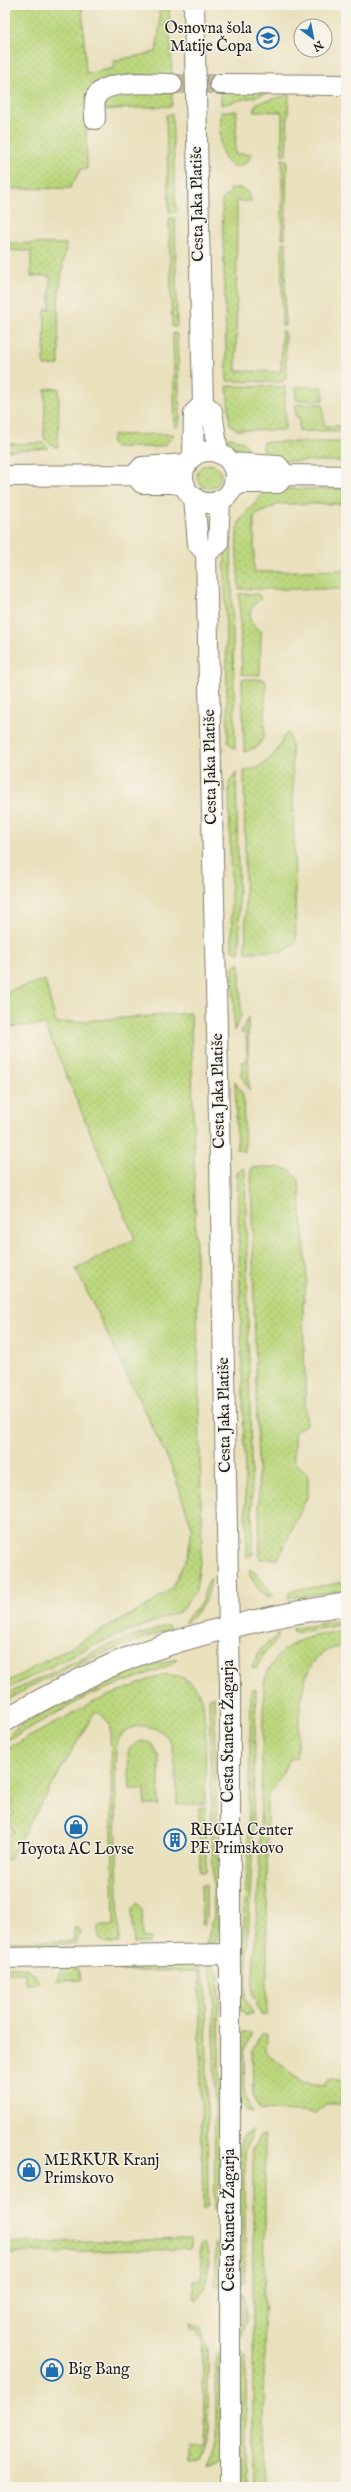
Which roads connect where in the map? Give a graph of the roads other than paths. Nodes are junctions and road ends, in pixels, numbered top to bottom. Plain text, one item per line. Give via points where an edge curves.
1 (194, 5) edge
2 (172, 84) tunnel mouth
3 (220, 84) tunnel mouth
4 (346, 85) edge
5 (95, 119) dead end
6 (203, 404) junction
7 (224, 458) junction
8 (190, 460) junction
9 (135, 475) junction
10 (285, 475) junction
11 (5, 476) edge
12 (346, 476) edge
13 (189, 491) junction
14 (226, 493) junction
15 (206, 553) junction
16 (346, 1604) edge
17 (229, 1629) junction
18 (5, 1720) edge
19 (228, 1954) junction
20 (5, 1958) edge
21 (230, 2487) edge

1 - 6 street, Cesta Jaka Platiše
2 - 5 street via 115,85 102,90 95,100
3 - 4 street
6 - 7 street via 212,411
6 - 8 street via 194,413
7 - 8 street via 205,451
7 - 10 street via 278,466
7 - 14 street via 235,475
8 - 9 street via 142,467
8 - 13 street via 184,474
9 - 11 street
9 - 13 street via 142,484 172,483
10 - 12 street
10 - 14 street via 278,483 243,483
13 - 14 street via 206,502
13 - 15 street, Cesta Jaka Platiše via 198,544
14 - 15 street via 218,544
15 - 17 street, Cesta Jaka Platiše
16 - 17 main road via 285,1614
17 - 18 main road via 179,1641 121,1662 56,1692
17 - 19 street, Cesta Staneta Žagarja
19 - 20 street
19 - 21 street, Cesta Staneta Žagarja

